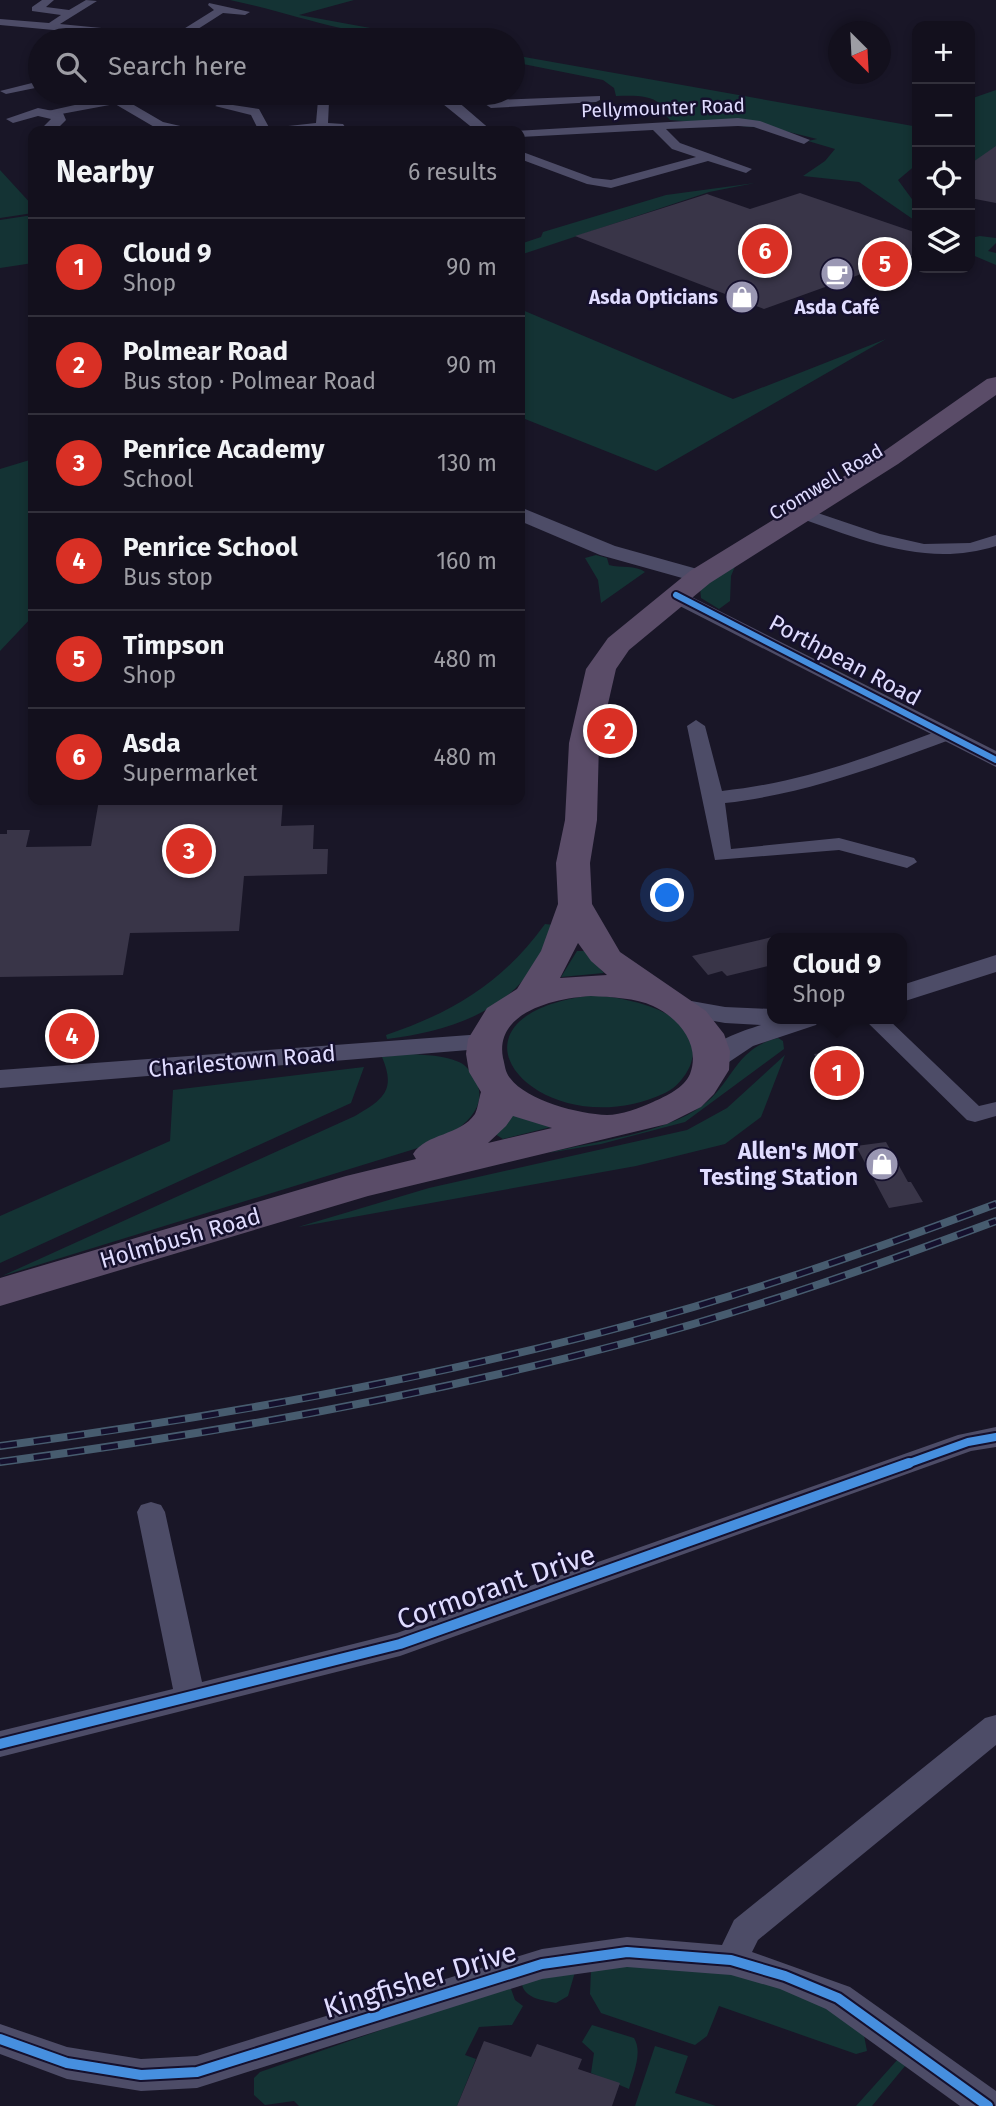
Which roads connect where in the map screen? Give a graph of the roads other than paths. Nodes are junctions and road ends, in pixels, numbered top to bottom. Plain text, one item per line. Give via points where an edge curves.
1 (49, 0) edge
2 (92, 1) edge
3 (245, 12) dead end
4 (72, 13) junction
5 (0, 22) edge
6 (48, 26) junction
7 (63, 28) edge
8 (189, 28) edge
9 (28, 89) edge
10 (596, 98) dead end
11 (4, 100) edge
12 (92, 105) edge
13 (127, 105) edge
14 (223, 105) edge
15 (321, 105) edge
16 (454, 105) edge
17 (496, 105) edge
18 (549, 116) junction
19 (49, 119) edge
20 (16, 122) junction
21 (34, 126) edge
22 (166, 126) edge
23 (262, 126) edge
24 (323, 126) edge
25 (475, 126) edge
26 (656, 126) junction
27 (525, 130) edge
28 (28, 131) edge
29 (804, 140) dead end
30 (525, 157) edge
31 (708, 157) junction
32 (746, 169) dead end
33 (986, 390) edge
34 (803, 513) junction
35 (525, 516) edge
36 (996, 540) edge
37 (685, 581) junction
38 (696, 726) dead end
39 (945, 735) junction
40 (996, 760) edge
41 (713, 798) junction
42 (906, 862) dead end
43 (575, 904) junction
44 (996, 963) edge
45 (907, 992) edge
46 (531, 996) junction
47 (673, 1004) junction
48 (767, 1017) edge
49 (789, 1024) edge
50 (880, 1024) edge
51 (483, 1042) junction
52 (713, 1060) junction
53 (0, 1079) edge
54 (500, 1091) junction
55 (996, 1109) edge
56 (626, 1122) junction
57 (360, 1185) junction
58 (0, 1292) edge
59 (996, 1437) edge
60 (151, 1512) dead end
61 (190, 1697) junction
62 (996, 1727) edge
63 (0, 1744) edge
64 (731, 1959) junction
65 (0, 2039) edge
66 (988, 2106) edge

1 - 4 street via 36,9
2 - 4 street
3 - 8 street via 217,7
4 - 6 street
5 - 6 street
6 - 7 street
9 - 11 street
10 - 18 street
11 - 19 street
11 - 20 street
12 - 19 street
13 - 22 street
14 - 23 street via 255,113
15 - 24 street
16 - 25 street
17 - 18 street
18 - 26 street, Pellymounter Road
18 - 27 street, Pellymounter Road
20 - 21 street
20 - 28 street
26 - 29 street, Pellymounter Road via 746,122
26 - 31 street via 676,146
30 - 31 street via 611,184
31 - 32 street
33 - 34 highway, Cromwell Road
33 - 37 highway, Cromwell Road via 905,434
34 - 36 street via 880,539 946,551
34 - 37 highway, Cromwell Road
35 - 37 street, Porthpean Road via 556,533
37 - 39 street, Porthpean Road
37 - 43 highway via 634,608 599,646 566,716 561,746 561,823 573,863
38 - 41 street
39 - 40 street, Porthpean Road
39 - 41 street via 838,775 776,792
41 - 42 street via 722,856 839,844
43 - 46 highway via 558,951
43 - 47 highway via 606,957
44 - 45 street
46 - 47 highway via 599,985 634,989
46 - 51 highway via 499,1016
47 - 48 street via 725,1015
47 - 52 highway via 699,1023 710,1041
49 - 52 street via 743,1040
50 - 55 street via 975,1115
51 - 53 street, Charlestown Road
51 - 54 highway via 484,1067
52 - 56 highway via 696,1093 677,1106
54 - 56 highway via 526,1108 559,1119
54 - 57 highway via 493,1118 471,1137
56 - 57 highway
57 - 58 highway, Holmbush Road
59 - 61 street, Cormorant Drive via 968,1442 400,1644
60 - 61 street
61 - 63 street, Cormorant Drive
62 - 64 street via 746,1930
64 - 65 street, Kingfisher Drive via 627,1952 542,1964 197,2072 141,2075 67,2063
64 - 66 street, Kingfisher Drive via 838,1998

